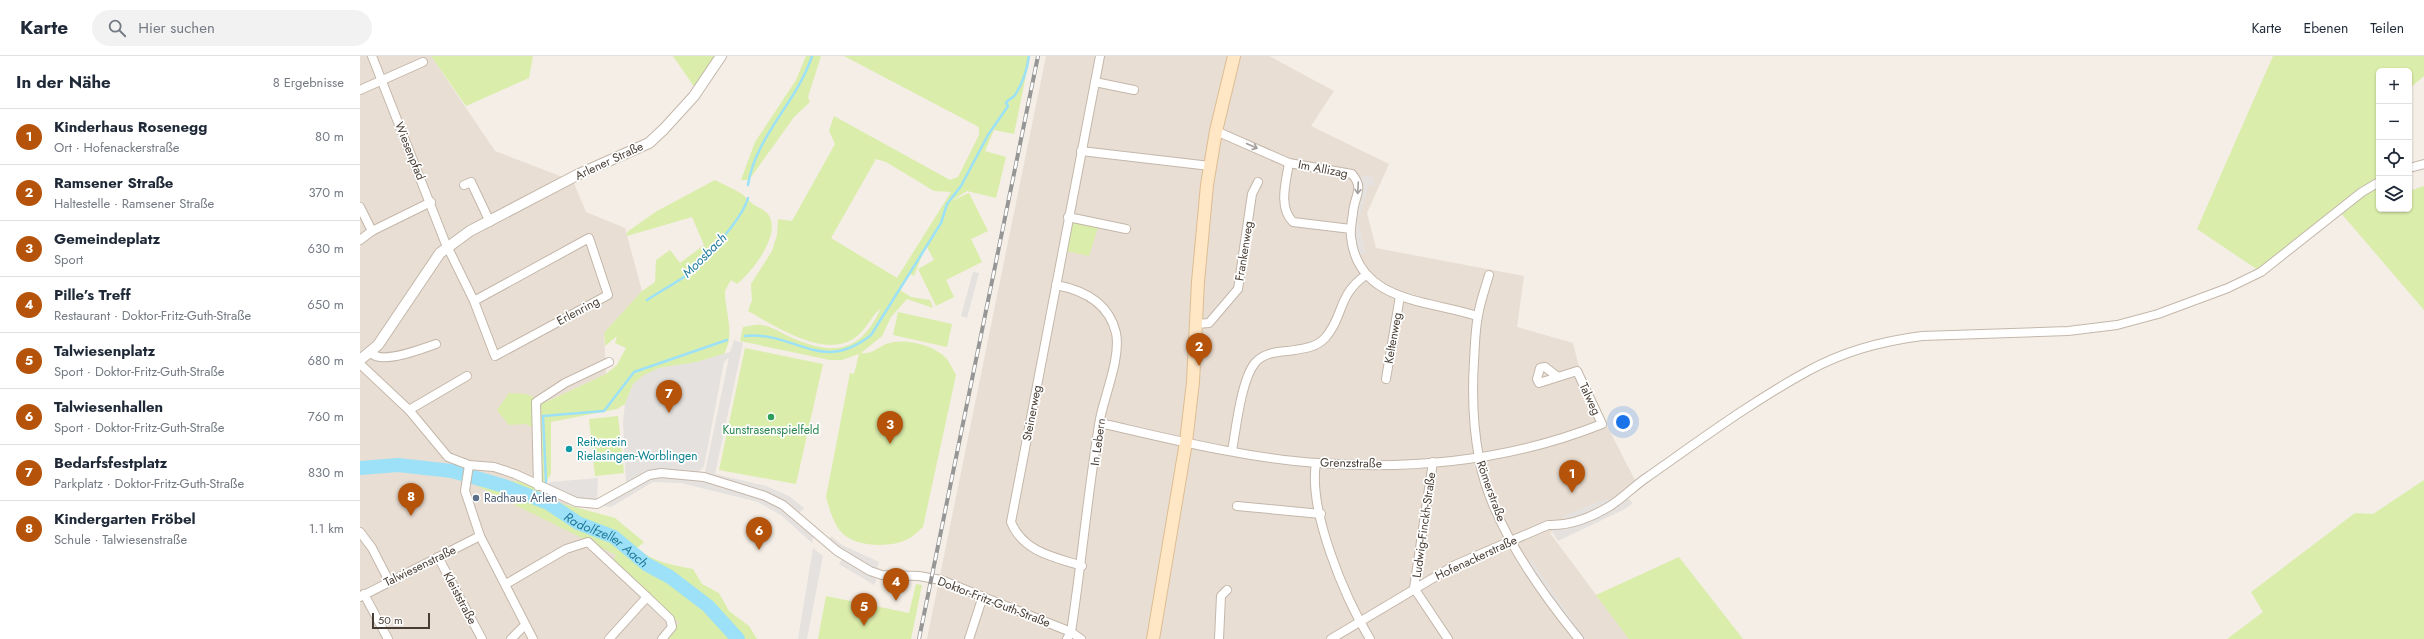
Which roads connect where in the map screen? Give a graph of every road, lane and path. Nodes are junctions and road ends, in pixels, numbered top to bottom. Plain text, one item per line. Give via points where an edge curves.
1 (372, 56) edge
2 (721, 56) edge
3 (1100, 56) edge
4 (1234, 56) edge
5 (423, 62) dead end
6 (382, 80) junction
7 (1095, 82) junction
8 (360, 90) edge
9 (1134, 90) dead end
10 (1216, 131) junction
11 (1081, 151) junction
12 (1289, 163) junction
13 (2424, 164) edge
14 (1210, 166) junction
15 (2412, 167) edge
16 (1258, 182) dead end
17 (2376, 184) edge
18 (464, 185) dead end
19 (431, 202) junction
20 (360, 207) edge
21 (1068, 217) junction
22 (490, 222) junction
23 (1126, 229) dead end
24 (372, 231) junction
25 (1351, 233) junction
26 (360, 240) edge
27 (448, 246) junction
28 (1366, 275) junction
29 (1489, 275) dead end
30 (1056, 285) junction
31 (1400, 296) junction
32 (474, 301) junction
33 (1477, 316) junction
34 (1196, 324) junction
35 (436, 344) dead end
36 (371, 353) junction
37 (360, 360) edge
38 (609, 362) dead end
39 (360, 364) edge
40 (467, 376) dead end
41 (1558, 377) dead end
42 (1386, 379) dead end
43 (409, 410) junction
44 (1100, 423) junction
45 (1602, 424) joint
46 (1186, 442) junction
47 (1232, 451) junction
48 (1479, 459) junction
49 (1433, 462) junction
50 (1316, 463) junction
51 (468, 468) junction
52 (538, 486) junction
53 (1237, 506) dead end
54 (1321, 514) junction
55 (360, 532) edge
56 (480, 536) junction
57 (1510, 540) junction
58 (438, 557) junction
59 (1082, 566) junction
60 (389, 581) junction
61 (506, 584) junction
62 (1414, 588) junction
63 (1227, 590) dead end
64 (362, 596) edge
65 (983, 596) junction
66 (647, 597) junction
67 (1359, 622) junction
68 (525, 625) junction
69 (1069, 636) edge
70 (388, 639) edge
71 (482, 639) edge
72 (511, 639) edge
73 (533, 639) edge
74 (609, 639) edge
75 (662, 639) edge
76 (969, 639) edge
77 (1081, 639) edge
78 (1153, 639) edge
79 (1219, 639) edge
80 (1331, 639) edge
81 (1370, 639) edge
82 (1448, 639) edge
83 (1578, 639) edge

1 - 6 street, Wiesenpfad
2 - 22 street, Arlener Straße via 694,96 649,143 577,175
3 - 7 street, Steinerweg
4 - 10 main road
5 - 6 street
6 - 8 street
6 - 19 street, Wiesenpfad
7 - 9 street
7 - 11 street, Steinerweg
10 -> 12 street, Im Allizag
10 - 14 main road
11 - 14 street
11 - 21 street, Steinerweg
12 - 25 street via 1284,195 1287,216 1293,222
12 -> 25 street, Im Allizag via 1352,174 1358,181 1359,191 1353,209
13 - 15 street
14 - 34 main road
16 - 34 street, Frankenweg via 1252,194 1238,289 1209,323
17 - 57 street, Hofenackerstraße via 2261,272 2228,288 2158,314 2117,325 2068,331 1898,339 1865,346 1826,362 1772,393 1609,507 1571,523 1562,526 1548,525
18 - 22 street via 471,182
19 - 24 street
19 - 27 street, Wiesenpfad
20 - 24 street
21 - 23 street
21 - 30 street, Steinerweg
22 - 27 street, Arlener Straße via 470,231
24 - 26 street
25 - 28 street, Im Allizag via 1356,257
27 - 32 street, Erlenring
27 - 36 street, Arlener Straße via 440,253
28 - 31 street, Im Allizag via 1383,289
28 - 47 street via 1348,290 1331,328 1319,343 1302,349 1273,352 1255,363 1243,389
29 - 33 street, Römerstraße
30 - 44 street, In Lebern via 1089,294 1105,311 1116,332 1116,352
30 - 59 street, Steinerweg via 1011,522 1016,535 1025,544 1045,555
31 - 33 street, Im Allizag
31 - 42 street, Keltenweg
32 - 32 street, Erlenring via 494,356 608,295 589,238
33 - 48 street, Römerstraße via 1473,416
34 - 46 main road
35 - 36 street via 382,358 374,357
36 - 37 street, Arlener Straße
38 - 52 street via 565,383 536,402
39 - 43 street, Doktor-Fritz-Guth-Straße
40 - 43 street
41 - 45 street, Talweg via 1577,371
43 - 51 street, Doktor-Fritz-Guth-Straße via 448,457
44 - 46 street, Grenzstraße
44 - 59 street, In Lebern
45 - 48 street, Grenzstraße via 1539,446
46 - 47 street, Grenzstraße
46 - 78 main road
47 - 50 street, Grenzstraße
48 - 49 street, Grenzstraße
48 - 57 street, Römerstraße
49 - 50 street, Grenzstraße
49 - 62 street, Ludwig-Finckh-Straße
50 - 54 street via 1314,476
51 - 52 street, Doktor-Fritz-Guth-Straße via 494,467
51 - 56 street via 465,483 467,499
52 - 65 street, Doktor-Fritz-Guth-Straße via 576,502 597,504 649,475 661,472 704,477 765,496 783,505 837,551 870,571 882,575 930,578
53 - 54 street
54 - 67 street via 1328,547 1347,599
55 - 60 street via 372,548
56 - 58 street, Talwiesenstraße
56 - 61 street
57 - 62 street, Hofenackerstraße via 1455,565
57 - 83 street, Römerstraße via 1524,564
58 - 60 street, Talwiesenstraße
58 - 71 street, Kleiststraße
59 - 69 street, In Lebern
60 - 64 street, Talwiesenstraße
61 - 66 street via 566,549 588,542
61 - 68 street
62 - 67 street, Hofenackerstraße
62 - 82 street
63 - 79 street via 1221,596
64 - 70 street
65 - 69 street, Doktor-Fritz-Guth-Straße
65 - 76 street
66 - 74 street
66 - 75 street via 671,623 672,627
67 - 80 street, Hofenackerstraße
67 - 81 street
68 - 72 street
68 - 73 street
69 - 77 street, Doktor-Fritz-Guth-Straße

